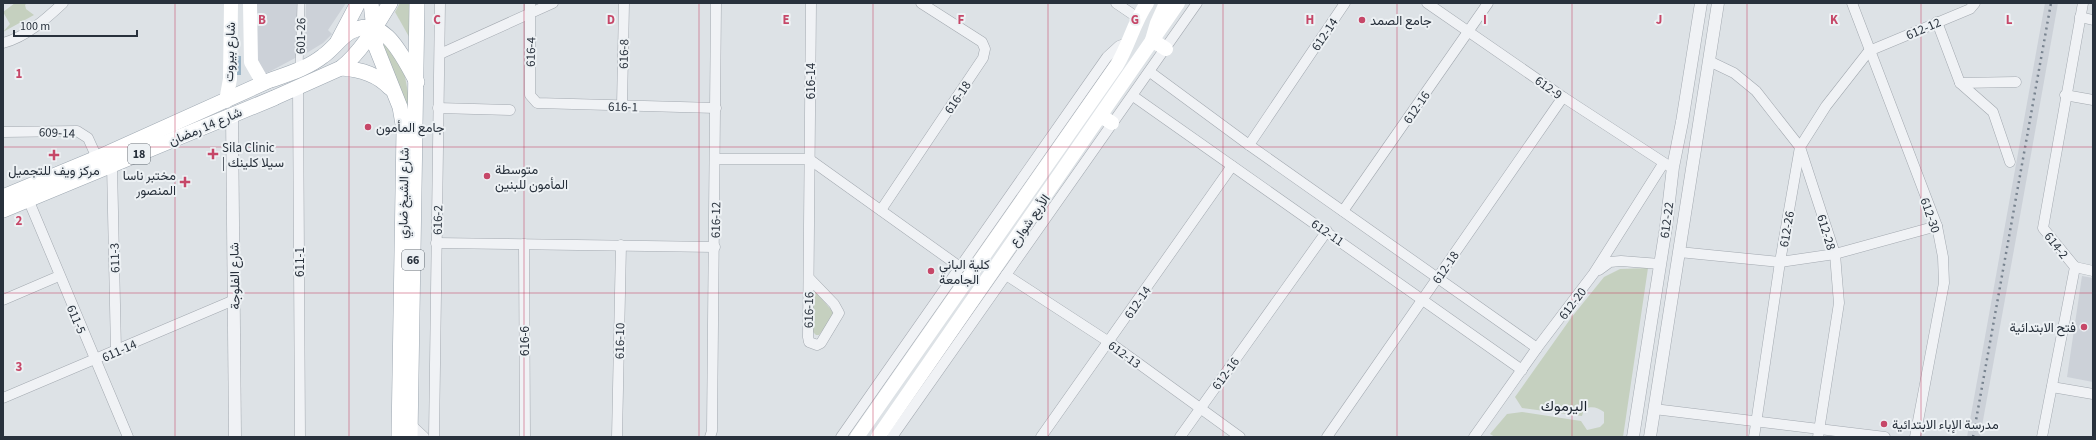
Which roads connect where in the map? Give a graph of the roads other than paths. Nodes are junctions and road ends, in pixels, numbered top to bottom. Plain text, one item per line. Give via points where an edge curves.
1 (63, 3) edge
2 (301, 3) edge
3 (358, 3) edge
4 (371, 3) edge
5 (390, 3) edge
6 (417, 3) edge
7 (440, 3) edge
8 (553, 3) edge
9 (624, 3) edge
10 (716, 3) edge
11 (811, 3) edge
12 (921, 3) edge
13 (1116, 3) edge
14 (1147, 3) edge
15 (1166, 3) edge
16 (1178, 3) edge
17 (1197, 3) edge
18 (1345, 3) edge
19 (1427, 3) edge
20 (1488, 3) edge
21 (1701, 3) edge
22 (1718, 3) edge
23 (1852, 3) edge
24 (1975, 3) edge
25 (2083, 3) edge
26 (230, 8) edge
27 (530, 8) edge
28 (250, 10) edge
29 (1138, 18) junction
30 (2080, 18) junction
31 (2093, 20) edge
32 (1937, 22) junction
33 (374, 29) junction
34 (1469, 31) junction
35 (1152, 40) junction
36 (338, 42) junction
37 (1129, 42) junction
38 (3, 44) edge
39 (1166, 49) junction
40 (1869, 51) junction
41 (440, 54) junction
42 (1709, 61) junction
43 (341, 68) junction
44 (299, 69) junction
45 (1150, 72) junction
46 (267, 82) junction
47 (1960, 82) junction
48 (2016, 82) dead end
49 (417, 83) junction
50 (298, 87) junction
51 (394, 92) junction
52 (2065, 95) junction
53 (1133, 96) junction
54 (1563, 96) junction
55 (532, 100) joint
56 (2093, 100) edge
57 (226, 101) junction
58 (622, 106) junction
59 (438, 108) junction
60 (716, 108) junction
61 (510, 110) dead end
62 (232, 115) junction
63 (1106, 120) junction
64 (1682, 122) junction
65 (1699, 124) junction
66 (3, 132) edge
67 (1249, 145) junction
68 (1800, 147) junction
69 (97, 158) junction
70 (716, 159) junction
71 (809, 159) junction
72 (2010, 162) dead end
73 (112, 165) junction
74 (1232, 166) junction
75 (1668, 166) junction
76 (3, 197) edge
77 (28, 200) junction
78 (3, 210) edge
79 (881, 210) junction
80 (1343, 211) junction
81 (1937, 226) junction
82 (1327, 231) junction
83 (436, 243) junction
84 (524, 244) junction
85 (621, 246) junction
86 (714, 247) junction
87 (1679, 252) junction
88 (1835, 254) junction
89 (1780, 262) junction
90 (1660, 264) junction
91 (960, 267) junction
92 (2074, 267) junction
93 (2093, 270) edge
94 (1594, 273) junction
95 (1006, 275) junction
96 (59, 276) junction
97 (809, 278) junction
98 (1438, 278) junction
99 (1423, 299) junction
100 (3, 300) edge
101 (234, 300) junction
102 (927, 336) junction
103 (1109, 342) junction
104 (942, 346) junction
105 (1537, 348) junction
106 (116, 351) junction
107 (94, 361) junction
108 (1522, 370) junction
109 (2052, 387) junction
110 (2093, 394) edge
111 (3, 398) edge
112 (1200, 408) junction
113 (1654, 409) junction
114 (1756, 422) junction
115 (410, 430) edge
116 (1819, 433) edge
117 (128, 437) edge
118 (235, 437) edge
119 (300, 437) edge
120 (399, 437) edge
121 (424, 437) edge
122 (434, 437) edge
123 (525, 437) edge
124 (617, 437) edge
125 (710, 437) edge
126 (841, 437) edge
127 (857, 437) edge
128 (878, 437) edge
129 (892, 437) edge
130 (1041, 437) edge
131 (1180, 437) edge
132 (1240, 437) edge
133 (1327, 437) edge
134 (1474, 437) edge
135 (1633, 437) edge
136 (1650, 437) edge
137 (1754, 437) edge
138 (1885, 437) edge
139 (1915, 437) edge
140 (2042, 437) edge

1 - 38 street via 30,30
2 - 44 street, 601-26
3 - 36 main road
4 - 33 main road, شارع الشيخ ضاري / 66
5 - 33 main road, شارع 14 رمضان / 18
6 - 49 main road, شارع الشيخ ضاري / 66
7 - 41 street, 616-2
8 - 27 street
9 - 58 street, 616-8
10 - 60 street, 616-12
11 - 71 street, 616-14
12 - 79 street, 616-18 via 982,42 985,49 983,58
13 - 29 street
14 - 29 main road, الأربع شوارع
15 - 35 main road
16 - 35 main road, الأربع شوارع
17 - 39 street
18 - 67 street, 612-14
19 - 34 street, 612-9
20 - 34 street, 612-16
21 - 64 street, 612-22
22 - 42 street, 612-22
23 - 40 street, 612-30
24 - 32 street, 612-12 via 1970,9
25 - 30 street, 614-2
26 - 28 main road via 239,21 247,20
26 - 57 main road, شارع بيروت via 230,79
27 - 41 street
27 - 55 street, 616-4 via 529,88
28 - 46 main road, شارع بيروت via 251,62
29 - 37 main road, الأربع شوارع
30 - 31 street
30 - 52 street, 614-2
32 - 40 street, 612-12
32 - 47 street
33 - 36 main road, شارع 14 رمضان / 18 via 356,29
33 - 43 main road, شارع 14 رمضان / 18 via 356,54
33 - 49 main road via 386,34 394,42
33 - 51 main road, شارع الشيخ ضاري / 66 via 378,56
34 - 54 street, 612-9
34 - 80 street, 612-16
35 - 39 main road
35 - 63 main road, الأربع شوارع
36 - 44 main road, شارع 14 رمضان / 18 via 323,56
37 - 91 street via 1119,46 1107,57
37 - 102 main road, الأربع شوارع via 1117,65
39 - 45 street
40 - 68 street via 1826,106
40 - 81 street, 612-30
41 - 59 street, 616-2
42 - 65 street, 612-22
42 - 68 street via 1734,73 1756,91
43 - 50 main road, شارع 14 رمضان / 18
43 - 51 main road via 373,75
44 - 46 main road, شارع 14 رمضان / 18
45 - 53 street
45 - 67 street, 612-11
46 - 57 main road, شارع 14 رمضان / 18
47 - 48 street
47 - 72 street via 1993,112
49 - 115 main road, شارع الشيخ ضاري / 66
50 - 62 main road, شارع 14 رمضان / 18
50 - 119 street, 611-1
51 - 120 main road, شارع الشيخ ضاري / 66 via 404,130
52 - 56 street
52 - 92 street, 614-2 via 2043,228
53 - 63 street
53 - 74 street, 612-11
54 - 75 street, 612-9
54 - 98 street, 612-18
55 - 58 street, 616-1 via 542,105
57 - 69 main road, شارع 14 رمضان / 18
58 - 60 street, 616-1
59 - 61 street
59 - 83 street, 616-2
60 - 70 street, 616-12
62 - 73 main road, شارع 14 رمضان / 18
62 - 101 street, شارع الفلوجة
63 - 95 street
63 - 104 main road, الأربع شوارع
64 - 65 street
64 - 75 street, 612-22
65 - 87 street, 612-22
66 - 69 street, 609-14 via 77,131 88,138
67 - 80 street, 612-11
68 - 88 street, 612-28
68 - 89 street, 612-26
69 - 76 main road, شارع 14 رمضان / 18
70 - 71 street
70 - 86 street, 616-12
71 - 79 street
71 - 97 street, 616-16
73 - 77 main road, شارع 14 رمضان / 18
73 - 106 street, 611-3
74 - 82 street, 612-11
74 - 103 street, 612-14
75 - 90 street, 612-22
75 - 94 street, 612-20
77 - 78 main road, شارع 14 رمضان / 18
77 - 96 street, 611-5
79 - 91 street
80 - 98 street, 612-11
81 - 88 street
81 - 139 street, 612-30 via 1944,257 1944,284
82 - 99 street, 612-11
82 - 112 street, 612-16
83 - 84 street
83 - 122 street, 616-2
84 - 85 street
84 - 123 street, 616-6
85 - 86 street
85 - 124 street, 616-10
86 - 125 street, 616-12
87 - 89 street
87 - 113 street, 612-22
88 - 89 street
88 - 116 street, 612-28 via 1838,303
89 - 114 street, 612-26
90 - 94 street via 1610,262
90 - 135 street, 612-22
91 - 126 street
92 - 93 street
92 - 109 street, 614-2
94 - 105 street, 612-20
95 - 103 street, 612-13
95 - 129 street
96 - 100 street
96 - 107 street, 611-5
97 - 97 street, 616-16 via 834,304 839,313 822,343 817,345 809,342 808,337
98 - 99 street, 612-18
98 - 105 street, 612-11
99 - 108 street, 612-11
99 - 133 street, 612-18
101 - 106 street, 611-14
101 - 118 street, شارع الفلوجة
102 - 104 main road
102 - 127 main road, الأربع شوارع
103 - 112 street, 612-13
103 - 130 street, 612-14
104 - 128 main road, الأربع شوارع
105 - 108 street, 612-20
106 - 107 street, 611-14
107 - 111 street, 611-14
107 - 117 street, 611-5
108 - 134 street, 612-20
109 - 110 street
109 - 140 street, 614-2
112 - 131 street, 612-16
112 - 132 street, 612-13
113 - 114 street
113 - 136 street, 612-22
114 - 116 street
114 - 137 street, 612-26
115 - 121 street
116 - 138 street

